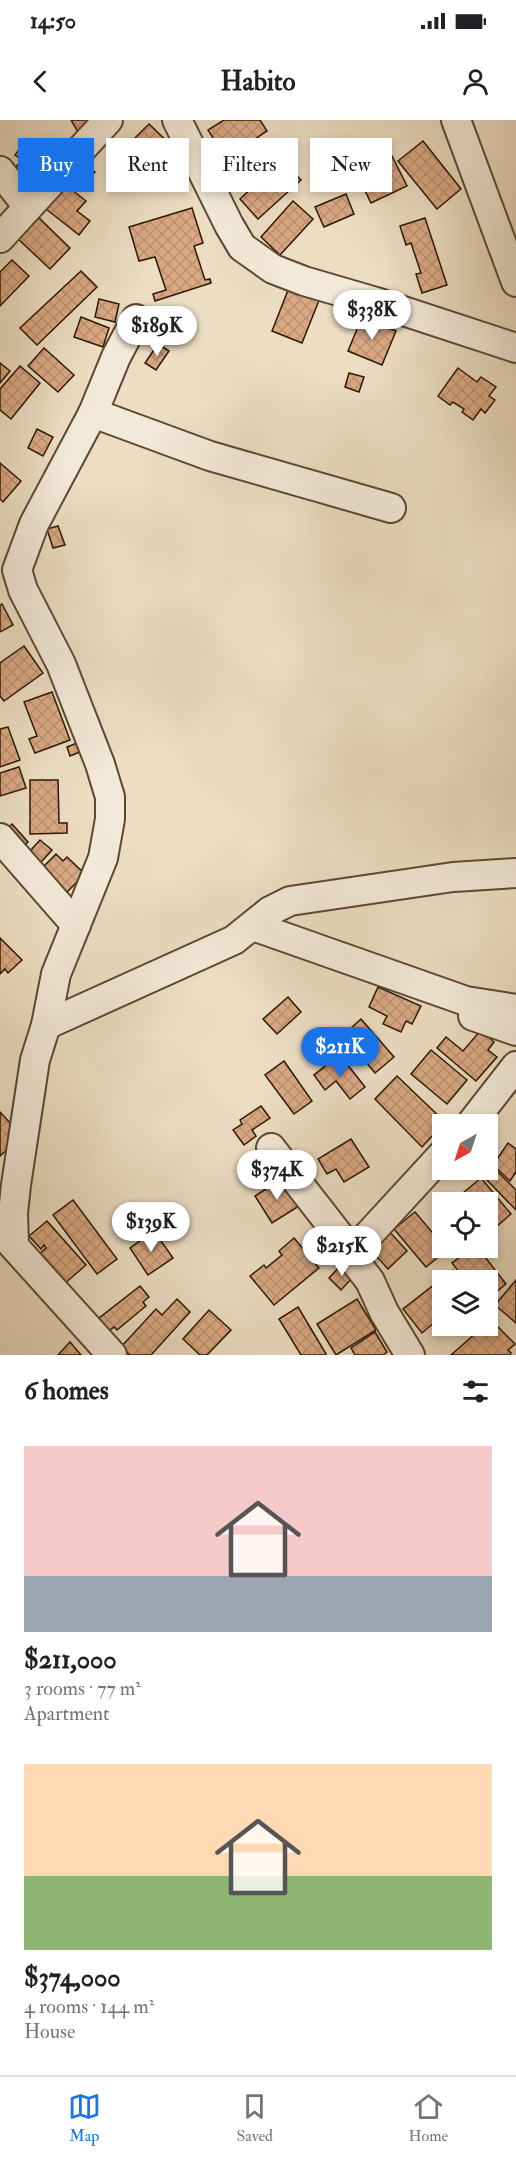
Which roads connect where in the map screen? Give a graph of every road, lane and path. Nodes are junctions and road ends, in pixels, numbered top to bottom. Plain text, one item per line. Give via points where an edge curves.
1 (108, 120) edge
2 (177, 120) edge
3 (456, 120) edge
4 (0, 171) edge
5 (28, 207) junction
6 (0, 238) edge
7 (516, 282) edge
8 (136, 319) dead end
9 (516, 348) edge
10 (93, 413) junction
11 (391, 508) dead end
12 (9, 574) edge
13 (0, 838) edge
14 (516, 873) edge
15 (76, 925) junction
16 (253, 926) junction
17 (371, 980) dead end
18 (516, 1009) edge
19 (46, 1025) junction
20 (516, 1031) edge
21 (516, 1066) edge
22 (479, 1114) edge
23 (271, 1148) dead end
24 (432, 1166) edge
25 (7, 1238) edge
26 (350, 1255) junction
27 (112, 1355) edge
28 (410, 1355) edge

1 - 5 street
2 - 9 street via 242,247 273,269
3 - 7 street
4 - 5 street
5 - 6 street
8 - 10 street
10 - 11 street via 210,456
10 - 12 street
12 - 15 street via 23,590 61,664 110,797 103,858
13 - 15 street
14 - 16 street via 453,877 290,901
15 - 19 street via 56,974
16 - 18 street via 466,1001
16 - 19 street via 234,940
17 - 20 street
19 - 25 street via 35,1060
21 - 22 street
23 - 26 street via 345,1243
24 - 26 street
25 - 27 street
26 - 28 street via 370,1281

